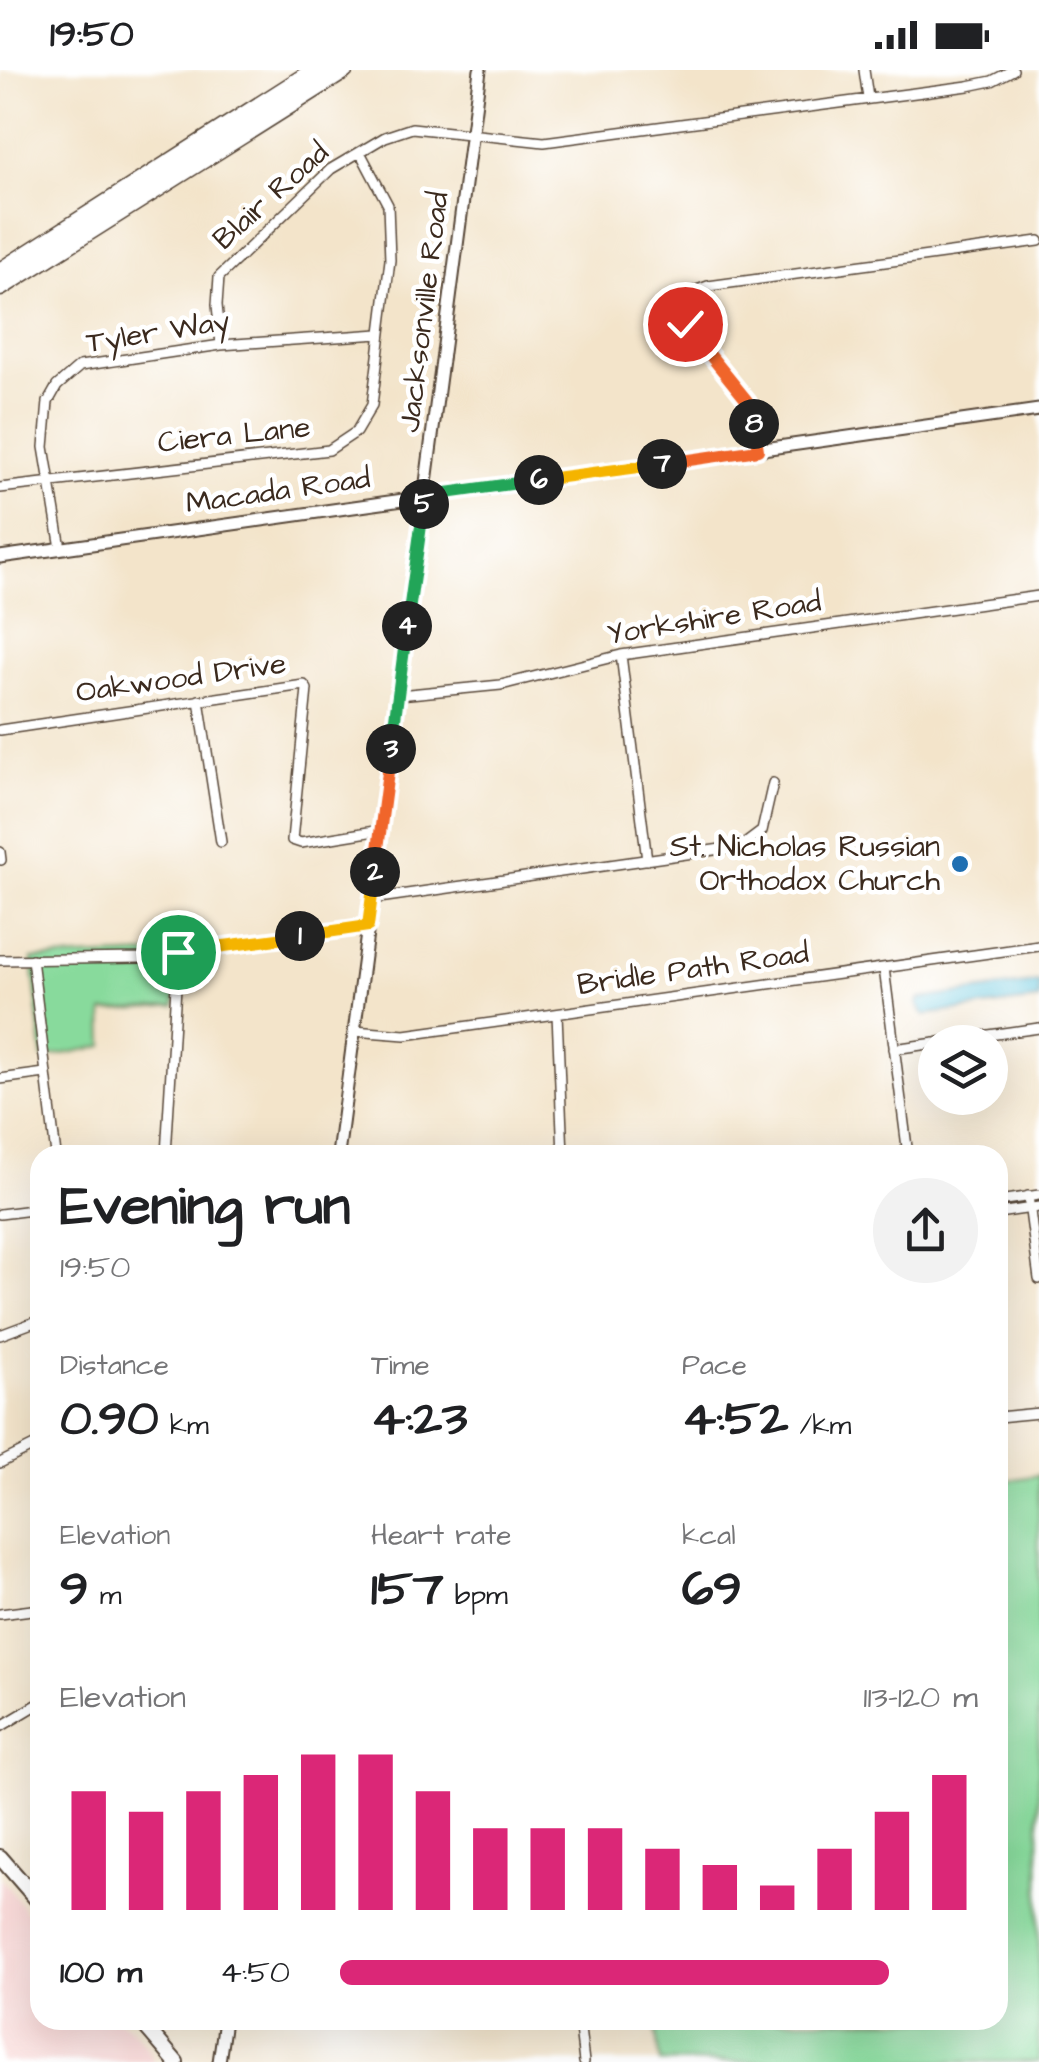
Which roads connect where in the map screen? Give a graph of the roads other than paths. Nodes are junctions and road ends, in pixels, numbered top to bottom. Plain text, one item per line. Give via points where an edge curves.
1 (316, 70) edge
2 (344, 70) edge
3 (480, 70) edge
4 (864, 70) edge
5 (1013, 70) edge
6 (868, 98) junction
7 (472, 134) junction
8 (360, 152) junction
9 (168, 181) junction
10 (1039, 241) edge
11 (0, 272) edge
12 (0, 288) edge
13 (0, 299) edge
14 (379, 334) junction
15 (221, 346) junction
16 (1039, 410) edge
17 (758, 450) junction
18 (50, 480) junction
19 (0, 488) edge
20 (425, 496) junction
21 (61, 548) junction
22 (0, 556) edge
23 (1039, 596) edge
24 (621, 654) junction
25 (398, 695) junction
26 (200, 700) junction
27 (0, 730) edge
28 (773, 783) dead end
29 (380, 830) junction
30 (221, 842) dead end
31 (0, 852) edge
32 (1, 860) edge
33 (646, 860) junction
34 (372, 900) junction
35 (368, 926) junction
36 (1039, 946) edge
37 (178, 952) junction
38 (32, 959) junction
39 (0, 960) edge
40 (884, 968) junction
41 (557, 1014) junction
42 (1039, 1028) edge
43 (354, 1031) junction
44 (1008, 1033) edge
45 (918, 1046) edge
46 (894, 1049) junction
47 (45, 1074) junction
48 (0, 1080) edge
49 (55, 1145) edge
50 (167, 1145) edge
51 (339, 1145) edge
52 (563, 1145) edge
53 (907, 1145) edge
54 (1008, 1201) edge
55 (1034, 1202) edge
56 (1008, 1209) edge
57 (30, 1210) edge
58 (0, 1214) edge
59 (1039, 1279) edge
60 (30, 1324) edge
61 (0, 1335) edge
62 (1039, 1414) edge
63 (1008, 1416) edge
64 (30, 1448) edge
65 (0, 1464) edge
66 (30, 1610) edge
67 (0, 1614) edge
68 (30, 1709) edge
69 (0, 1726) edge
70 (0, 1857) edge
71 (30, 1892) edge
72 (149, 2030) edge
73 (223, 2030) edge
74 (580, 2030) edge
75 (176, 2062) edge
76 (219, 2062) edge
77 (584, 2062) edge

1 - 11 highway
2 - 9 highway
3 - 7 street, Jacksonville Road
4 - 6 street
5 - 6 street, Blair Road via 968,86
6 - 7 street, Blair Road via 544,142
7 - 8 street, Blair Road via 412,128
7 - 20 street, Jacksonville Road
8 - 14 street, Ciera Lane via 388,205 390,260
8 - 15 street, Blair Road via 298,198 219,277
9 - 12 highway
9 - 13 highway
10 - 17 street via 689,293 682,320 748,402
14 - 15 street, Tyler Way
14 - 18 street, Ciera Lane via 372,405 356,432 328,450
15 - 18 street, Tyler Way via 80,366 48,402 44,446
16 - 17 street, Macada Road
17 - 20 street, Macada Road
18 - 19 street, Ciera Lane
18 - 21 street, Tyler Way
20 - 21 street, Macada Road
20 - 25 street, Jacksonville Road
21 - 22 street, Macada Road
23 - 24 street, Yorkshire Road
24 - 25 street, Yorkshire Road via 501,685
24 - 33 street
25 - 29 street, Jacksonville Road
26 - 27 street, Oakwood Drive
26 - 29 street, Oakwood Drive via 304,685 292,840
26 - 30 street
28 - 33 street via 754,840
29 - 34 street, Jacksonville Road
31 - 32 street
33 - 34 street
34 - 35 street, Jacksonville Road
35 - 37 street
35 - 43 street, Jacksonville Road
36 - 40 street, Bridle Path Road
37 - 38 street
37 - 50 street
38 - 39 street
38 - 47 street
40 - 41 street, Bridle Path Road
40 - 46 street
41 - 43 street, Bridle Path Road via 405,1036
41 - 52 street
42 - 44 street
43 - 51 street, Jacksonville Road
45 - 46 street
46 - 53 street
47 - 48 street
47 - 49 street
54 - 55 street
55 - 56 street
55 - 59 street
57 - 58 street
60 - 61 street
62 - 63 street
64 - 65 street
66 - 67 street
68 - 69 street
70 - 71 main road
72 - 75 main road
73 - 76 street
74 - 77 street

